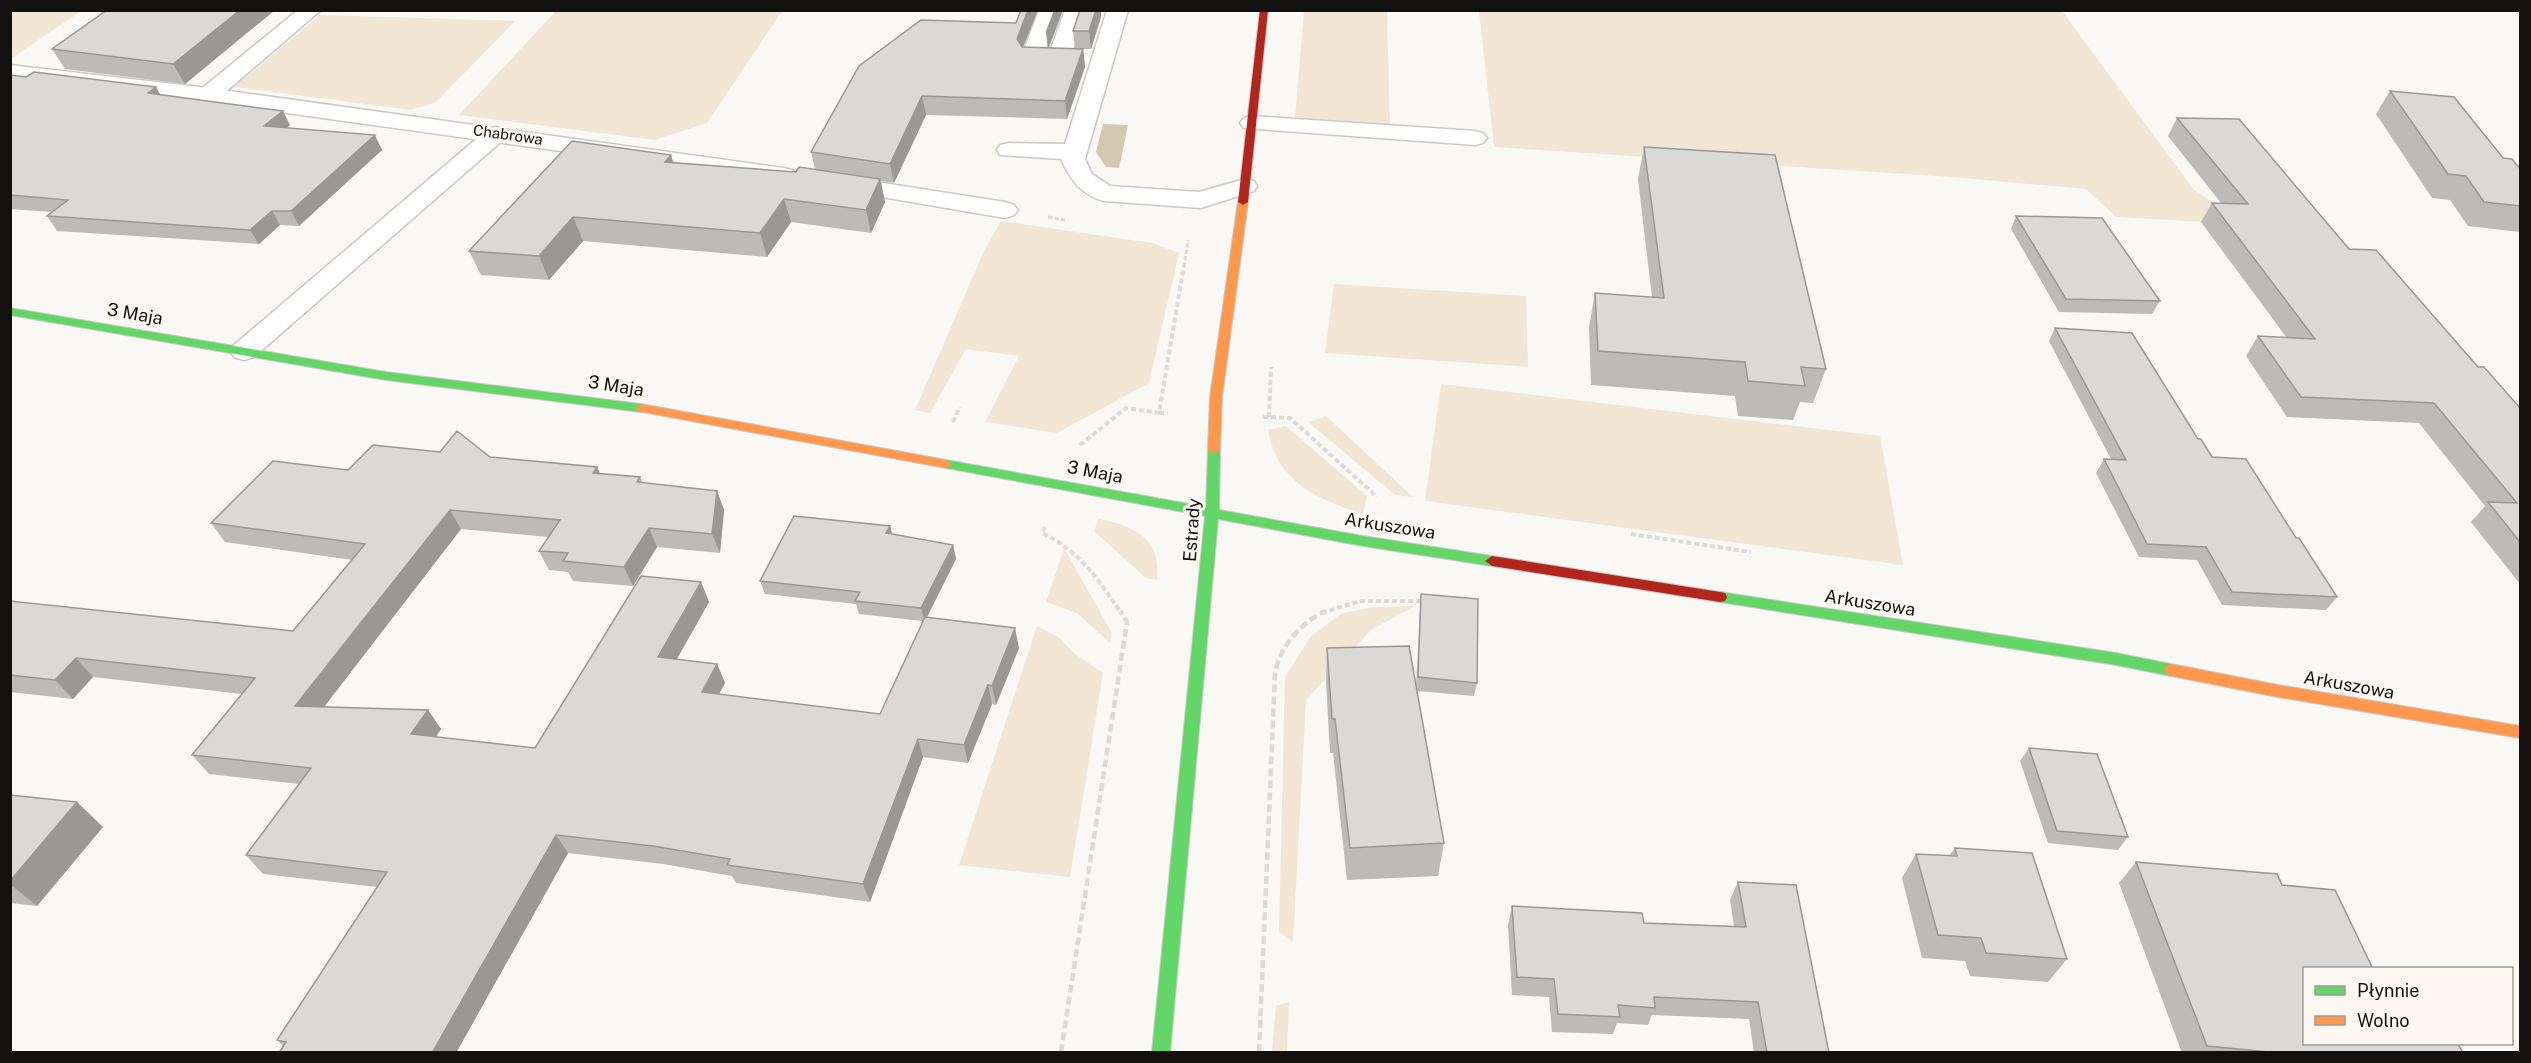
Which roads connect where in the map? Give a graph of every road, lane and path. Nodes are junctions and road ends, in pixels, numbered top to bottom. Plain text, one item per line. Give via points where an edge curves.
1 (311, 10) edge
2 (1050, 10) edge
3 (1076, 10) edge
4 (1118, 10) edge
5 (1264, 10) edge
6 (1059, 58) junction
7 (1104, 58) junction
8 (10, 72) edge
9 (208, 95) junction
10 (1252, 123) junction
11 (496, 134) junction
12 (1475, 138) dead end
13 (1009, 150) dead end
14 (1075, 152) junction
15 (1245, 186) junction
16 (1005, 210) dead end
17 (1188, 240) dead end
18 (10, 311) edge
19 (243, 351) junction
20 (960, 407) dead end
21 (1269, 417) dead end
22 (952, 423) dead end
23 (1082, 442) dead end
24 (1380, 500) dead end
25 (1212, 514) junction
26 (1048, 521) dead end
27 (1381, 598) dead end
28 (2520, 732) edge
29 (1061, 1053) edge
30 (1161, 1053) edge
31 (1258, 1053) edge

1 - 9 street
2 - 6 street via 1032,58
3 - 6 street
4 - 7 street
5 - 10 main road, Estrady
6 - 7 street
7 - 14 street
8 - 9 street, Chabrowa
9 - 11 street, Chabrowa
10 - 12 street
10 - 15 main road, Estrady
11 - 16 street, Chabrowa
11 - 19 street
13 - 14 street
14 - 15 street via 1073,159 1082,178 1104,193 1201,200
15 - 25 main road, Estrady via 1216,397
17 - 23 path via 1159,413 1126,408
18 - 19 main road, 3 Maja
19 - 25 main road, 3 Maja via 386,376 612,402
20 - 22 path
21 - 24 path via 1290,418
25 - 28 main road, Arkuszowa via 2116,659
25 - 30 main road, Estrady
26 - 29 path via 1042,533 1059,540 1086,562 1127,622
27 - 31 path via 1317,614 1297,630 1279,658 1273,689

